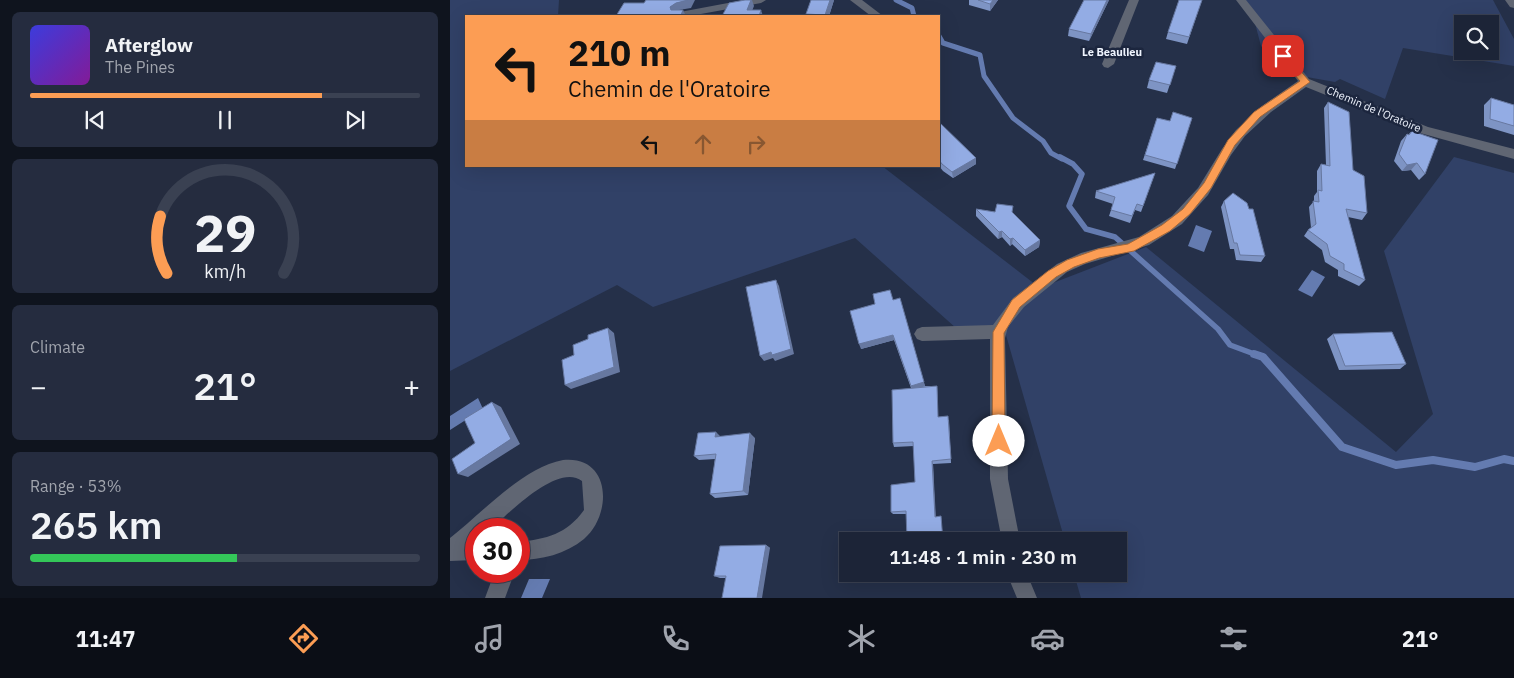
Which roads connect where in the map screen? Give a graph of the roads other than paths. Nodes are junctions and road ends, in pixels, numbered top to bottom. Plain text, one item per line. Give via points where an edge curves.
1 (761, 0) edge
2 (855, 0) edge
3 (1134, 0) edge
4 (1241, 0) edge
5 (1510, 0) edge
6 (1514, 5) edge
7 (680, 15) edge
8 (877, 15) edge
9 (1108, 64) dead end
10 (1305, 82) junction
11 (1514, 154) edge
12 (998, 332) junction
13 (922, 334) dead end
14 (490, 518) edge
15 (1009, 532) edge
16 (465, 538) edge
17 (530, 550) edge
18 (450, 551) edge
19 (465, 552) edge
20 (1020, 582) edge
21 (501, 583) edge
22 (495, 598) edge
23 (1027, 598) edge

1 - 7 street
2 - 8 street
3 - 9 street
4 - 10 street, Chemin de l'Oratoire
5 - 6 street
10 - 11 street, Chemin de l'Oratoire via 1424,130
10 - 12 street via 1257,114 1232,143 1208,186 1166,228 1123,249 1070,263 1052,274 1016,304
12 - 13 street
12 - 15 street via 999,479
14 - 17 street via 543,475 571,468 584,471 591,478 592,515 584,526 560,544
16 - 18 street
18 - 19 street
20 - 23 street
21 - 22 street

